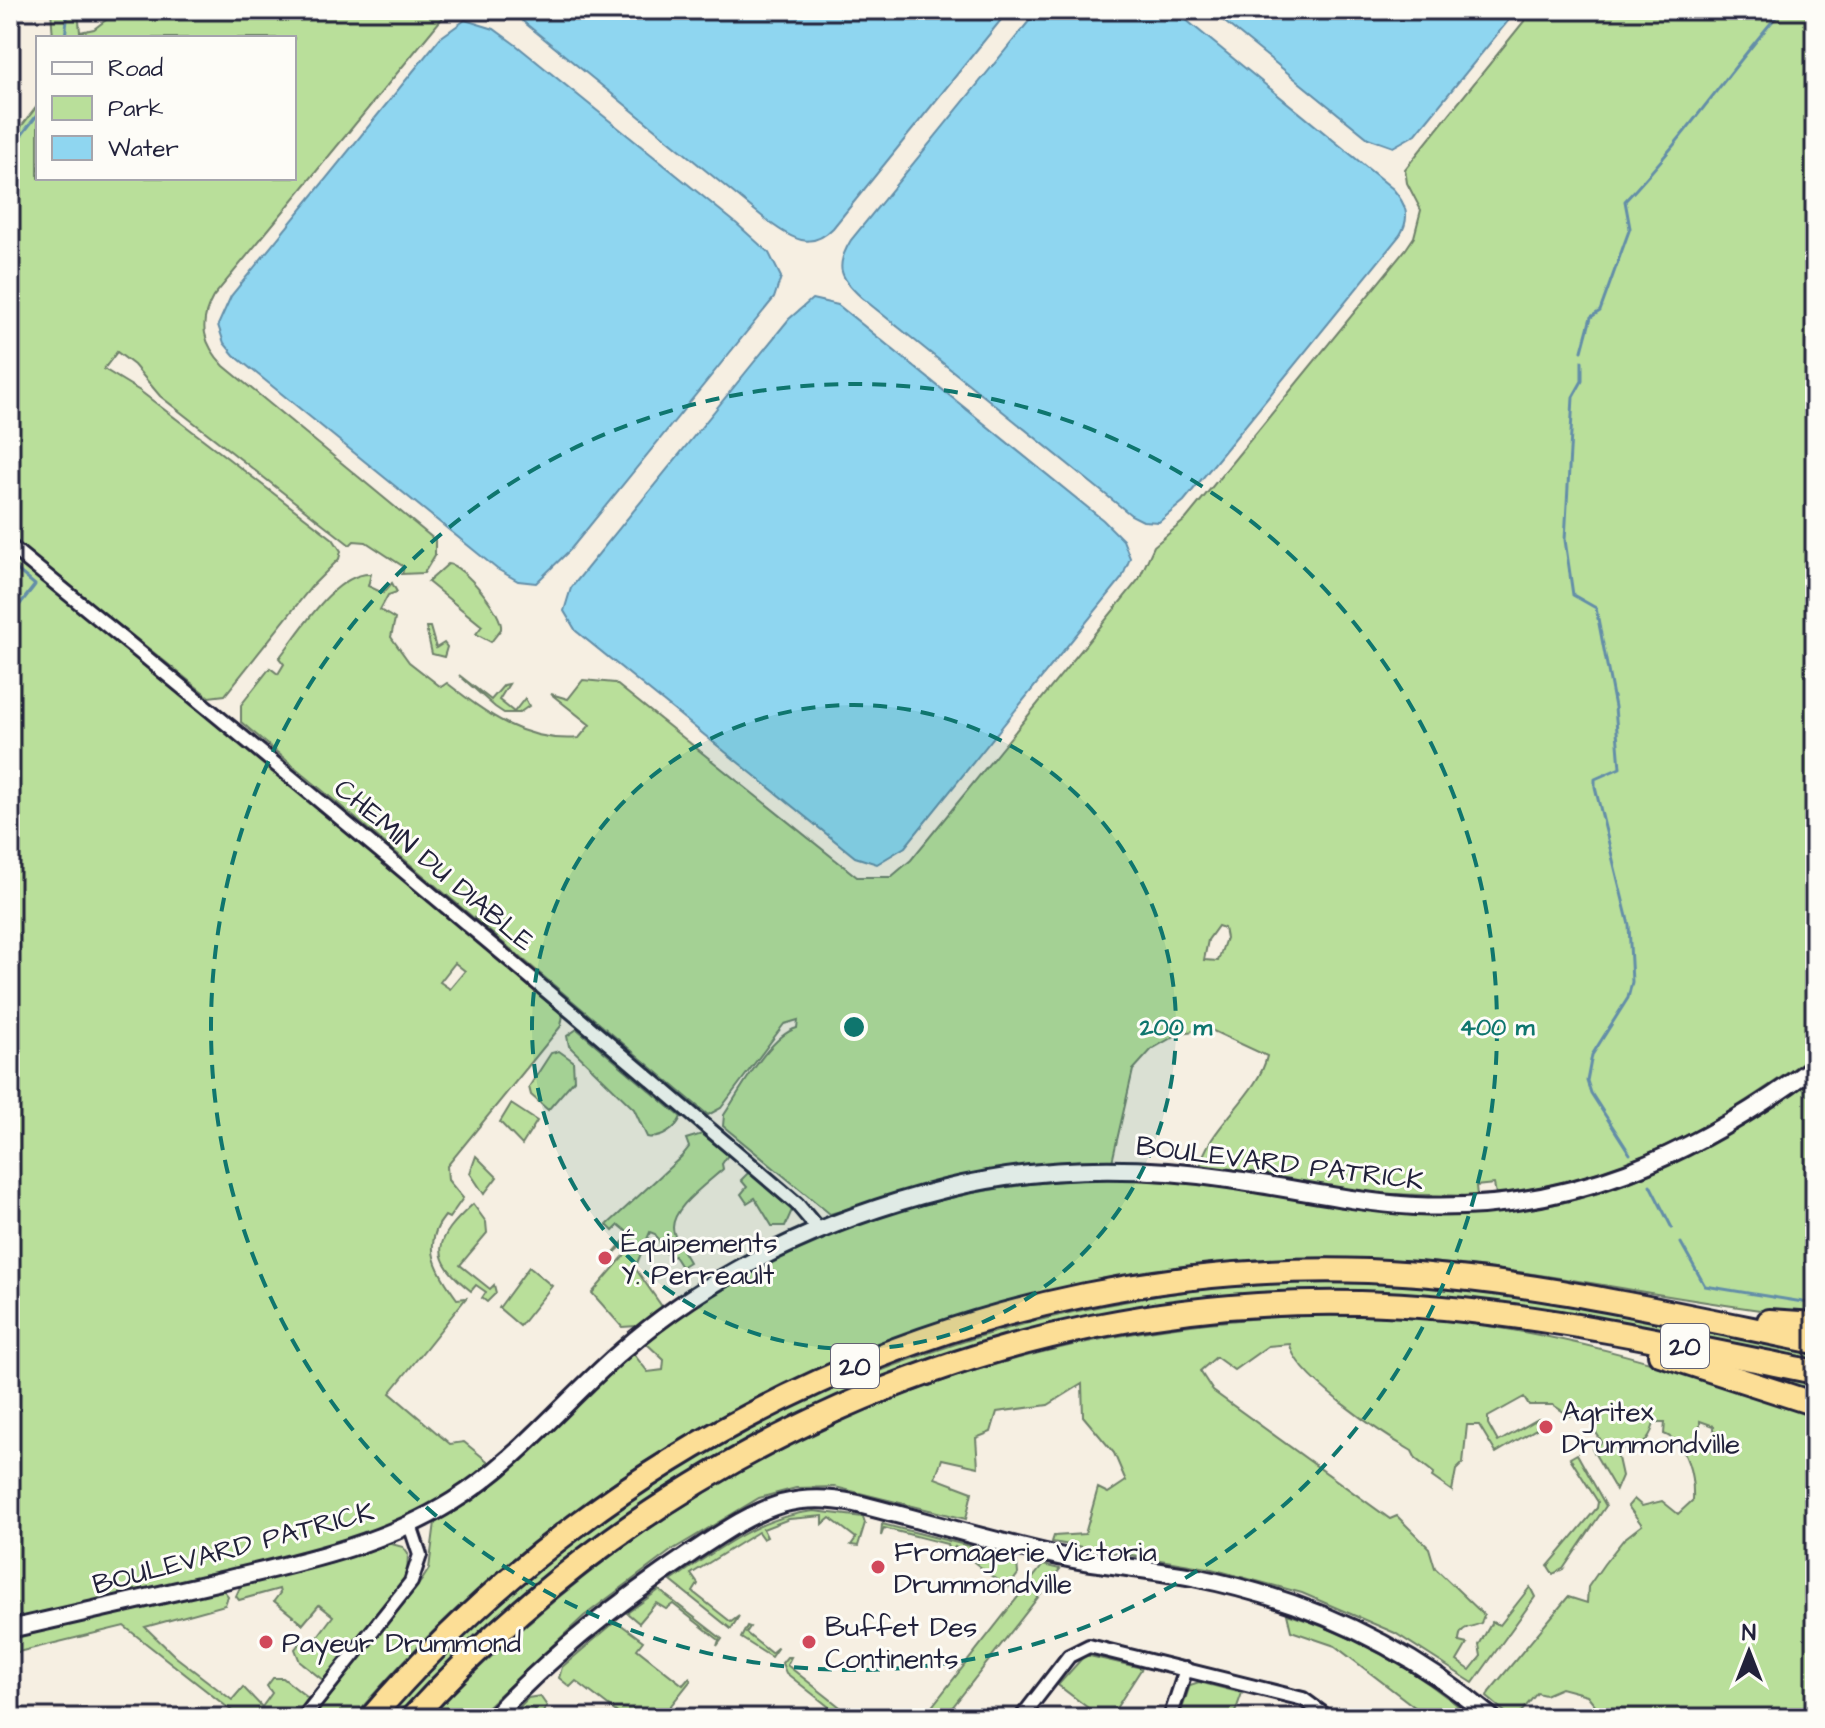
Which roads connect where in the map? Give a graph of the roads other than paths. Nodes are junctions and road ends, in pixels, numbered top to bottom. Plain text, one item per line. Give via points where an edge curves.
1 (10, 546) edge
2 (1815, 1066) edge
3 (819, 1230) junction
4 (1676, 1314) junction
5 (1555, 1322) junction
6 (1815, 1324) edge
7 (1815, 1342) edge
8 (1815, 1372) edge
9 (1815, 1404) edge
10 (410, 1525) junction
11 (10, 1629) edge
12 (1186, 1669) junction
13 (303, 1718) edge
14 (371, 1718) edge
15 (412, 1718) edge
16 (492, 1718) edge
17 (1021, 1718) edge
18 (1170, 1718) edge
19 (1329, 1718) edge
20 (1492, 1718) edge

1 - 3 street, CHEMIN DU DIABLE via 490,942 797,1204
2 - 3 street, BOULEVARD PATRICK via 1741,1119 1688,1148 1610,1180 1533,1199 1401,1205 1202,1175 1073,1171 956,1186
3 - 10 street, BOULEVARD PATRICK via 752,1262 663,1318 503,1466
4 - 6 highway
4 - 7 highway, 20
4 - 14 highway, 20 via 1474,1279 1300,1271 1210,1276 1111,1290 971,1324 796,1391 634,1482 505,1582
5 - 8 highway, 20
5 - 9 highway
5 - 15 highway, 20 via 1374,1303 1232,1306 1073,1330 937,1369 788,1430 653,1508 520,1611
10 - 11 street, BOULEVARD PATRICK via 287,1565
10 - 13 street via 420,1555 414,1577
12 - 17 street via 1085,1646 1069,1656
12 - 18 street
12 - 19 street via 1303,1699
16 - 20 street via 591,1626 696,1550 761,1511 824,1499 1072,1559 1202,1579 1296,1604 1397,1649

